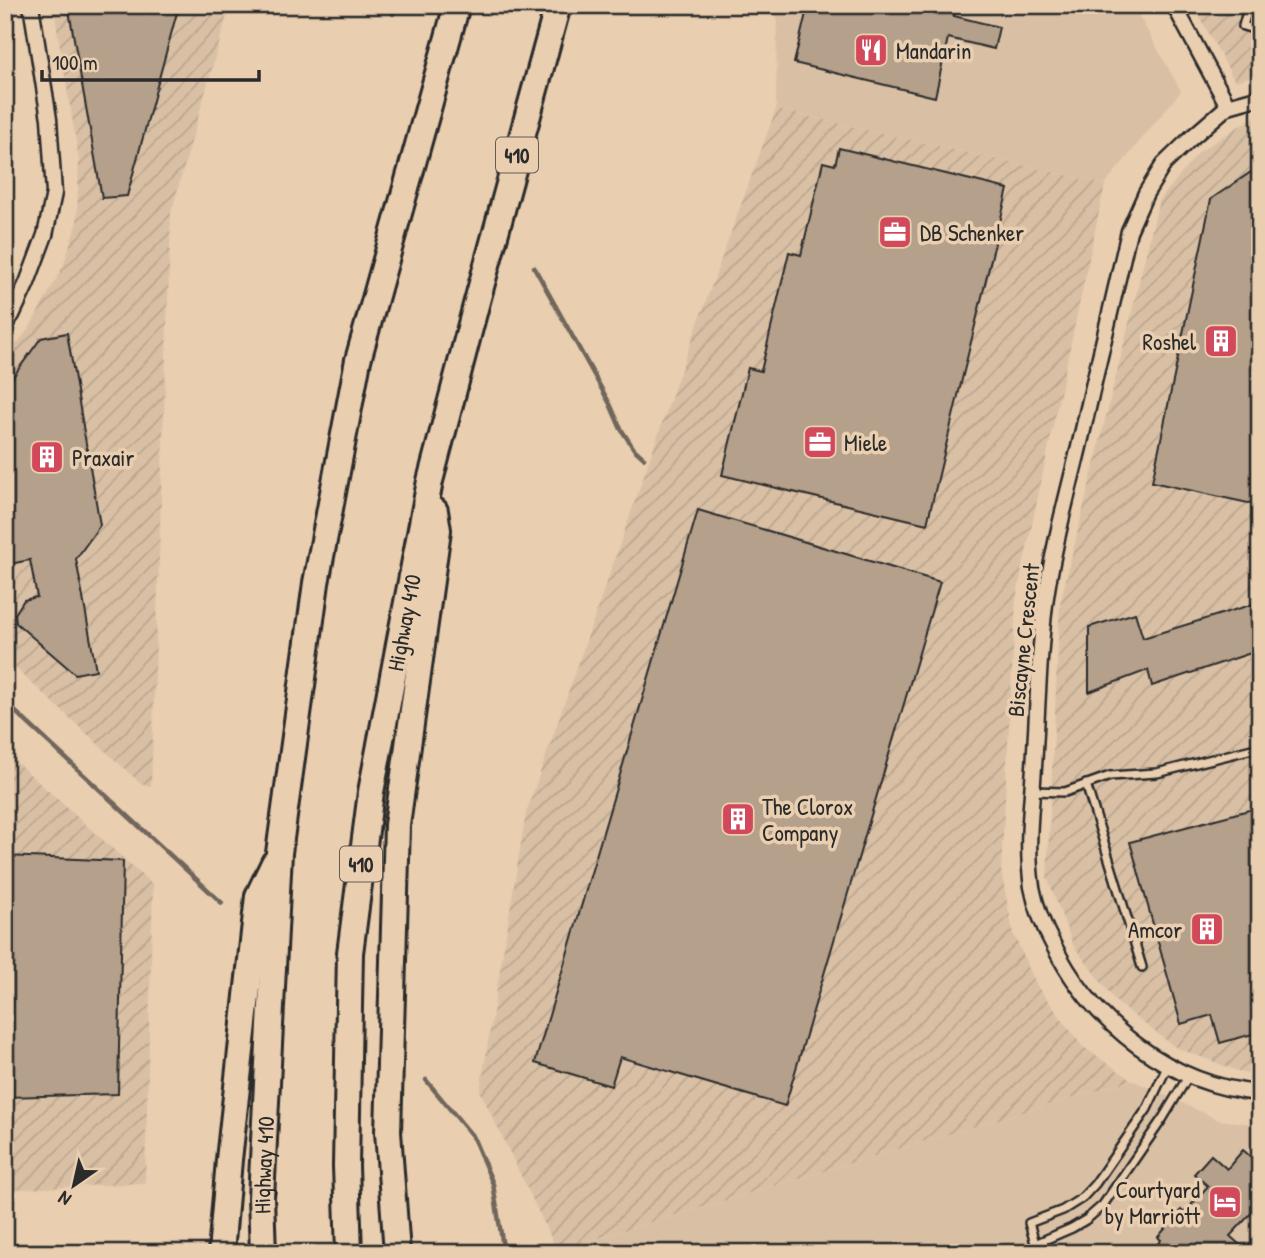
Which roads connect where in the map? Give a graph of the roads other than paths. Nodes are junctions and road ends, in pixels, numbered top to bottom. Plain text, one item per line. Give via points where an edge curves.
1 (30, 5) edge
2 (457, 5) edge
3 (558, 5) edge
4 (1174, 5) edge
5 (1249, 5) edge
6 (1260, 31) edge
7 (1260, 97) edge
8 (1228, 106) junction
9 (5, 324) edge
10 (430, 481) junction
11 (1260, 747) edge
12 (1086, 784) junction
13 (1032, 792) junction
14 (279, 853) junction
15 (1142, 967) dead end
16 (1168, 1065) junction
17 (1189, 1075) junction
18 (1260, 1093) edge
19 (1035, 1244) junction
20 (221, 1253) edge
21 (263, 1253) edge
22 (349, 1253) edge
23 (397, 1253) edge
24 (1038, 1253) edge

1 - 9 street via 49,120 54,193 27,283
2 - 14 highway, Highway 410 via 358,360 316,583
3 - 10 highway, Highway 410 / 410
4 - 8 street
5 - 6 lane via 1243,26
7 - 8 street, Biscayne Crescent
8 - 13 street, Biscayne Crescent via 1164,164 1129,231 1046,597
10 - 22 highway, Highway 410 / 410 via 371,792 350,953
10 - 23 highway via 438,530 397,825 388,1132
11 - 12 lane via 1157,773 1110,776
12 - 13 lane via 1066,792
12 - 15 lane
13 - 16 street, Biscayne Crescent via 1032,888 1042,923 1065,969 1099,1013
14 - 20 highway via 258,896
14 - 21 highway, Highway 410 via 261,1198
16 - 17 street, Biscayne Crescent
16 - 19 lane via 1147,1109 1095,1184 1063,1210 1029,1223
17 - 18 street, Biscayne Crescent
17 - 19 lane via 1103,1205 1072,1228
19 - 24 lane

